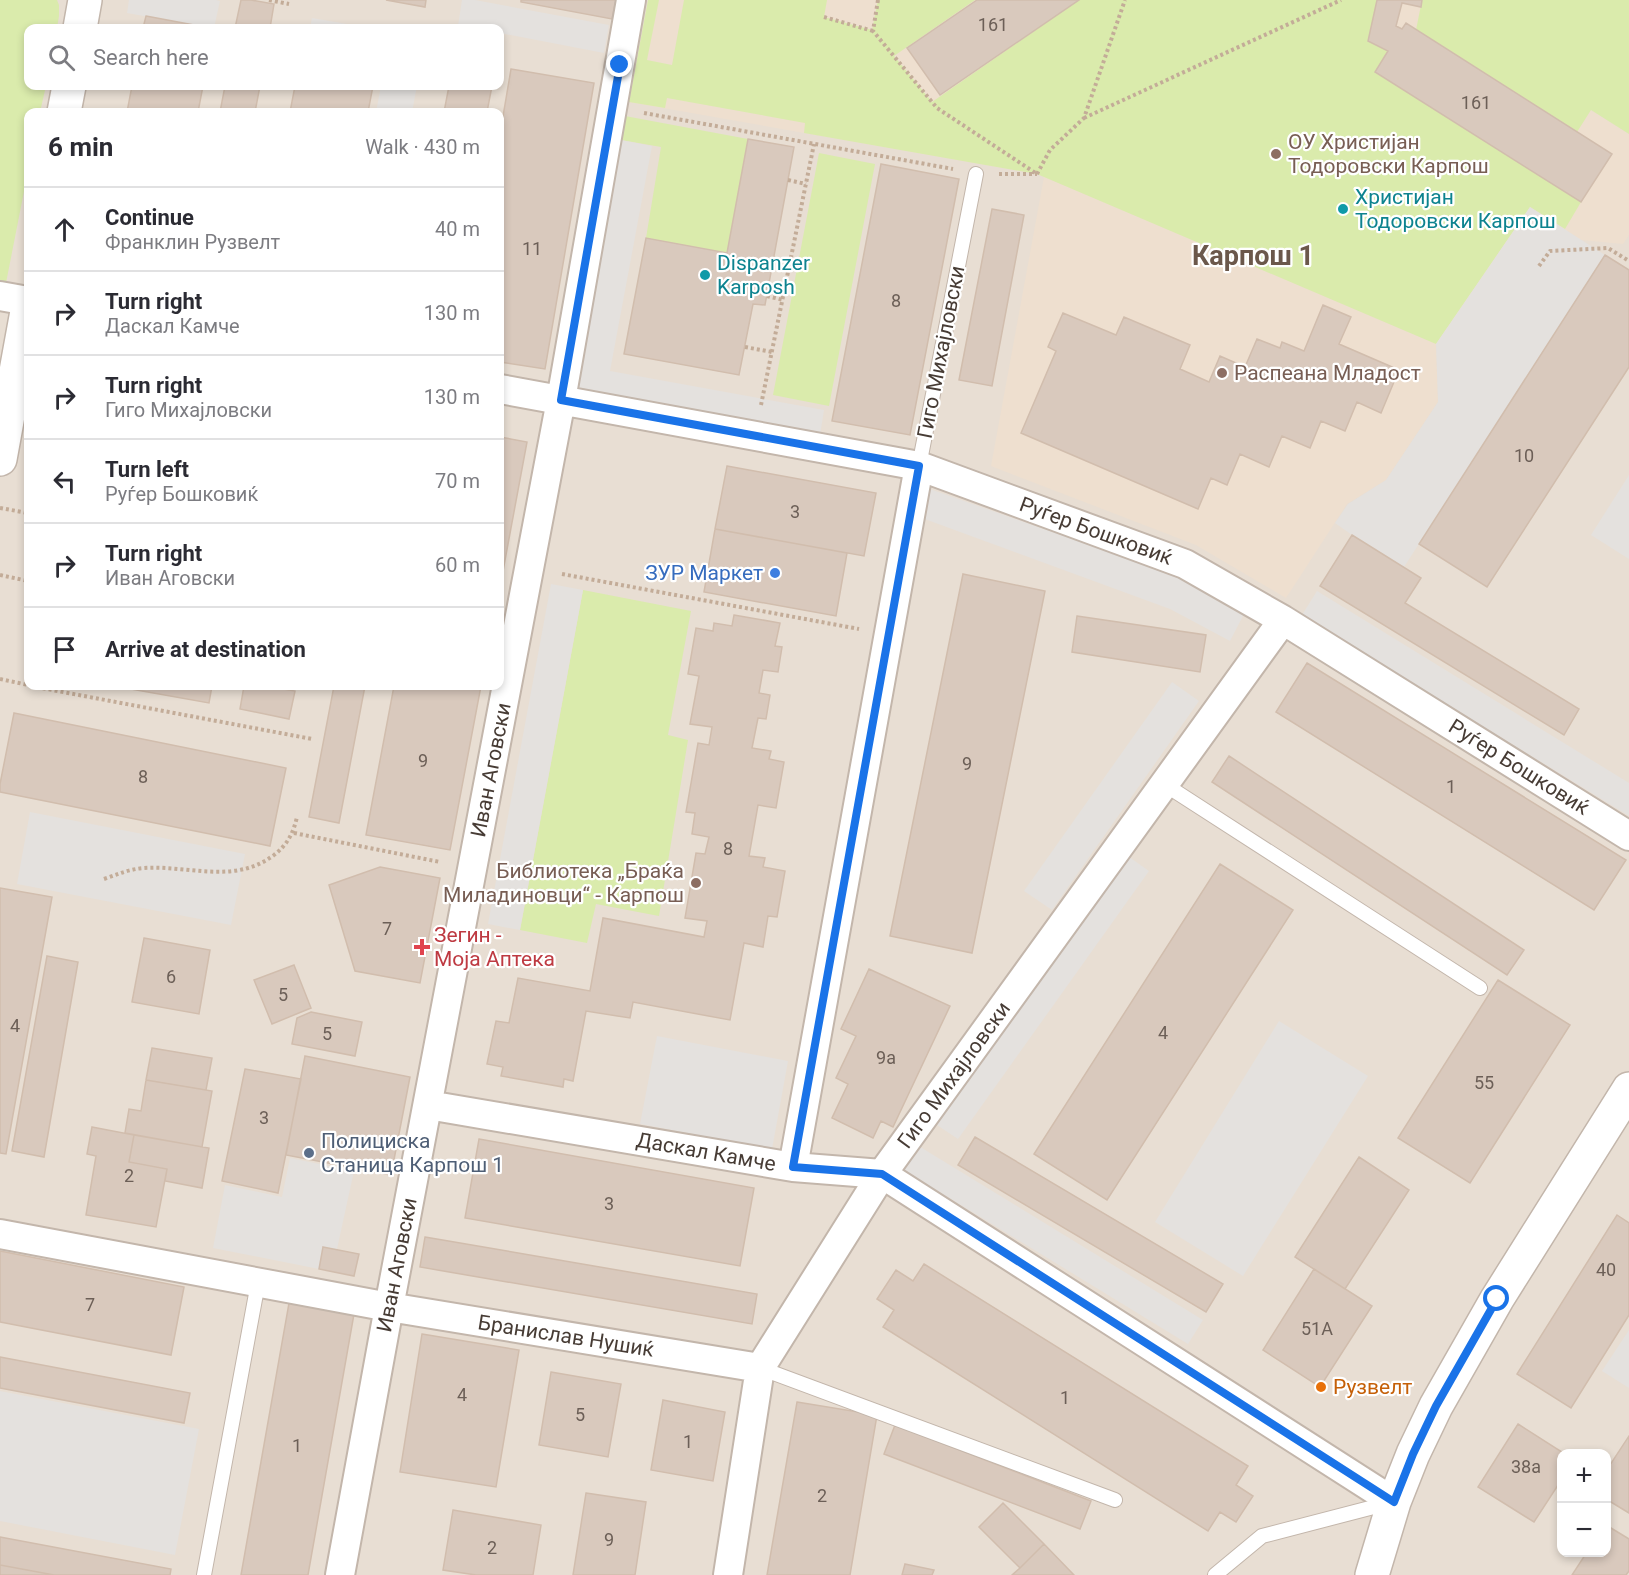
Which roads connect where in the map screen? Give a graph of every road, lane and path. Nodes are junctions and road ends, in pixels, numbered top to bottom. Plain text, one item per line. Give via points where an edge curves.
1 (85, 0) edge
2 (269, 0) edge
3 (632, 0) edge
4 (878, 0) edge
5 (1125, 0) edge
6 (1341, 0) edge
7 (289, 4) dead end
8 (824, 17) dead end
9 (81, 24) edge
10 (873, 31) junction
11 (68, 90) edge
12 (613, 107) junction
13 (65, 108) edge
14 (1084, 118) junction
15 (814, 144) junction
16 (976, 174) junction
17 (1037, 174) junction
18 (788, 180) dead end
19 (806, 184) junction
20 (1629, 261) edge
21 (1539, 266) dead end
22 (0, 296) edge
23 (766, 296) dead end
24 (24, 300) edge
25 (783, 300) junction
26 (24, 328) edge
27 (745, 347) dead end
28 (772, 352) junction
29 (504, 389) edge
30 (561, 400) junction
31 (755, 435) junction
32 (0, 459) edge
33 (919, 466) junction
34 (0, 508) edge
35 (24, 512) edge
36 (530, 568) junction
37 (0, 575) edge
38 (24, 580) edge
39 (815, 612) dead end
40 (813, 620) junction
41 (1283, 620) junction
42 (889, 634) junction
43 (0, 680) edge
44 (24, 684) edge
45 (65, 690) edge
46 (312, 739) dead end
47 (1164, 784) junction
48 (297, 817) dead end
49 (294, 833) junction
50 (1629, 836) edge
51 (472, 869) junction
52 (104, 879) dead end
53 (1480, 988) dead end
54 (1629, 1089) edge
55 (428, 1105) junction
56 (793, 1167) junction
57 (882, 1174) junction
58 (0, 1234) edge
59 (258, 1283) junction
60 (389, 1307) junction
61 (760, 1368) junction
62 (1115, 1500) dead end
63 (1394, 1502) junction
64 (204, 1575) edge
65 (340, 1575) edge
66 (728, 1575) edge
67 (1215, 1575) edge
68 (1372, 1575) edge

1 - 9 street
2 - 7 path
3 - 12 street, Иван Аговски
4 - 10 path
5 - 14 path
6 - 14 path
8 - 10 path
10 - 17 path via 937,108
11 - 13 street
12 - 15 path
12 - 30 street, Иван Аговски
14 - 17 path via 1050,150
15 - 16 path
15 - 19 path
16 - 17 path
16 - 33 lane, Гиго Михајловски
18 - 19 path
19 - 25 path
20 - 21 path via 1608,249 1550,251
22 - 24 street
23 - 25 path
25 - 28 path
26 - 32 street
27 - 28 path
28 - 31 path
29 - 30 street, Руѓер Бошковиќ
30 - 31 street, Руѓер Бошковиќ
30 - 36 street, Иван Аговски
31 - 33 street, Руѓер Бошковиќ
33 - 41 street, Руѓер Бошковиќ via 1185,564
33 - 42 street, Гиго Михајловски
34 - 35 path
36 - 40 path
36 - 51 street, Иван Аговски
37 - 38 path
39 - 40 path
40 - 42 path
41 - 47 street, Гиго Михајловски
41 - 50 street, Руѓер Бошковиќ
42 - 56 street, Гиго Михајловски
43 - 44 path
45 - 46 path
47 - 53 lane
47 - 57 street, Гиго Михајловски
48 - 49 path
49 - 51 path
49 - 52 path via 269,859 243,870 147,867
51 - 55 street, Иван Аговски
54 - 63 street via 1462,1358 1431,1415
55 - 56 street, Даскал Камче
55 - 60 street, Иван Аговски
56 - 57 street, Даскал Камче
57 - 61 street, Гиго Михајловски
57 - 63 street, Даскал Камче
58 - 59 street, Бранислав Нушиќ
59 - 60 street, Бранислав Нушиќ
59 - 64 lane
60 - 61 street, Бранислав Нушиќ
60 - 65 street, Иван Аговски
61 - 62 lane, Бранислав Нушиќ
61 - 66 street, Гиго Михајловски
63 - 67 lane via 1262,1536
63 - 68 street

